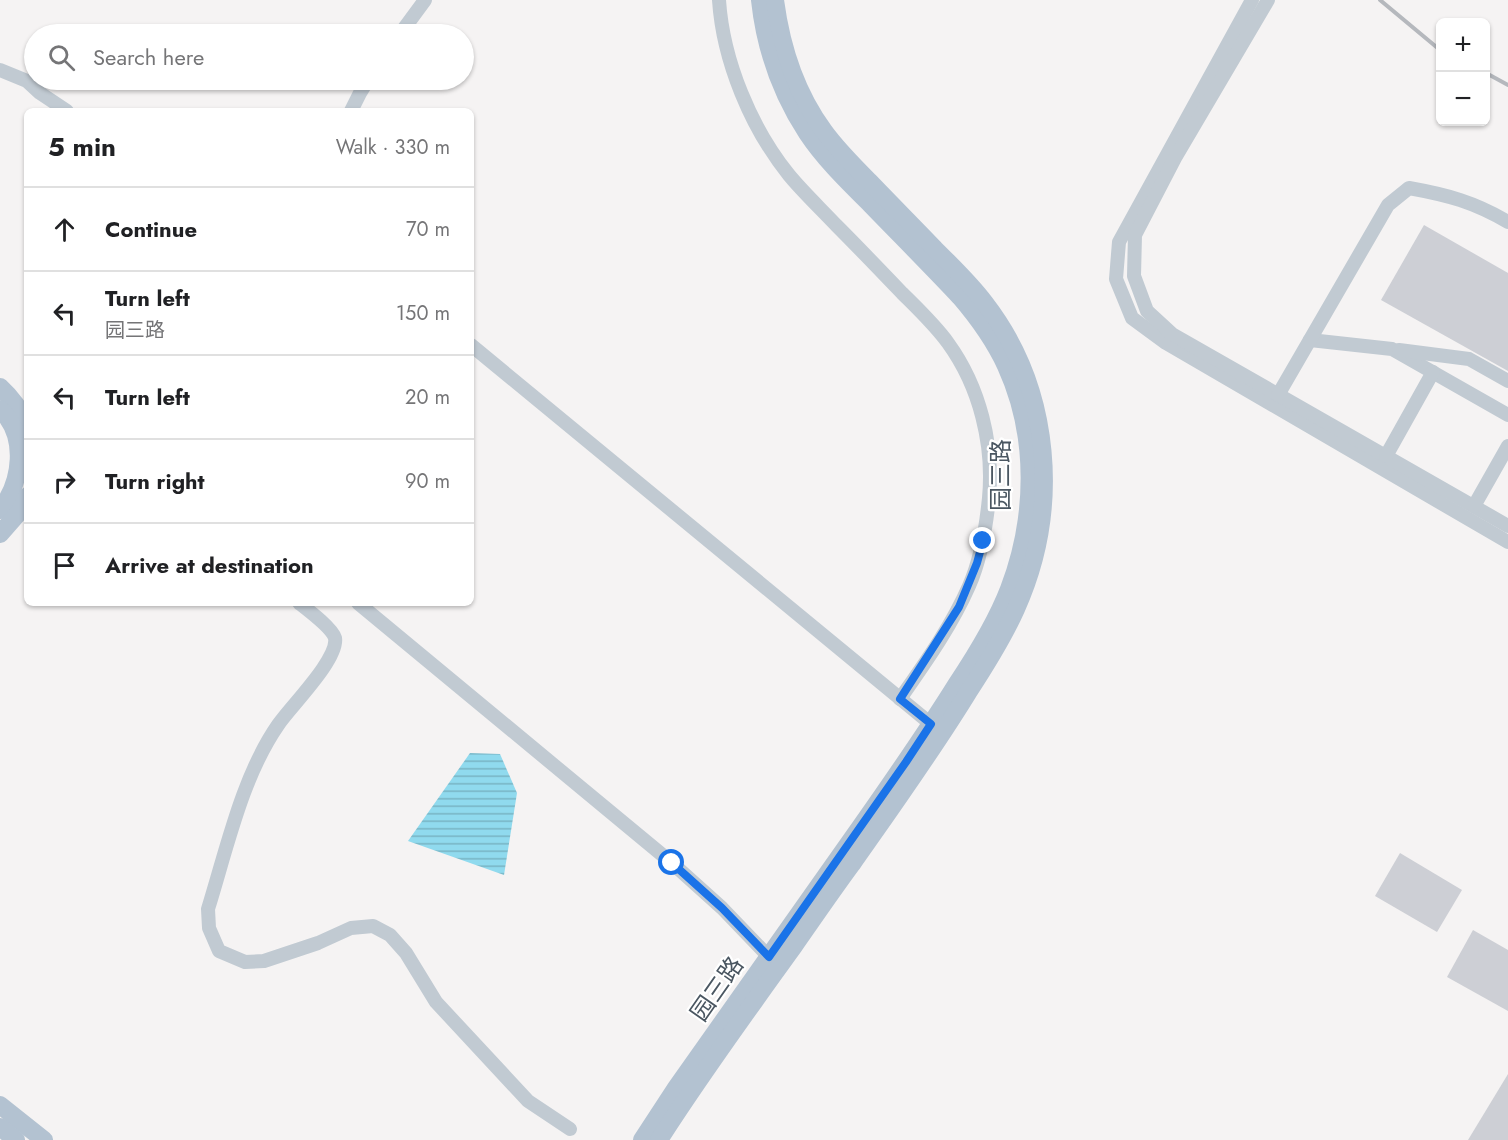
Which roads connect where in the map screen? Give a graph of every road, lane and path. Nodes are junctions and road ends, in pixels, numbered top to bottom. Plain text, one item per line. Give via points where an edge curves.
1 (425, 0) edge
2 (719, 0) edge
3 (760, 0) edge
4 (775, 0) edge
5 (1252, 0) edge
6 (1268, 0) edge
7 (407, 24) edge
8 (0, 70) edge
9 (24, 80) edge
10 (37, 90) edge
11 (362, 90) edge
12 (62, 108) edge
13 (352, 108) edge
14 (1508, 222) edge
15 (1310, 339) junction
16 (474, 347) edge
17 (1392, 349) junction
18 (1433, 372) junction
19 (1508, 381) edge
20 (0, 387) edge
21 (1278, 395) junction
22 (0, 409) edge
23 (1508, 415) edge
24 (24, 418) edge
25 (1508, 446) edge
26 (1386, 456) junction
27 (24, 503) edge
28 (1474, 506) junction
29 (0, 510) edge
30 (1508, 526) edge
31 (0, 534) edge
32 (1508, 542) edge
33 (303, 606) edge
34 (362, 606) edge
35 (900, 699) junction
36 (931, 724) junction
37 (769, 957) junction
38 (0, 1105) edge
39 (0, 1127) edge
40 (570, 1129) dead end
41 (16, 1140) edge
42 (44, 1140) edge
43 (642, 1140) edge
44 (659, 1140) edge

1 - 7 street
2 - 35 street via 735,77 752,118 770,147 788,174 948,344 981,410 990,459 990,488 977,563 959,607
3 - 36 main road, 园三路 via 773,63 807,133 843,177 977,317 1006,365 1022,412 1030,485 1018,560 986,637
4 - 44 main road, 园三路 via 781,38 795,78 823,131 975,289 1009,339 1027,377 1037,413 1044,456 1042,508 1038,538 1018,606 993,653 906,789
5 - 32 street via 1119,242 1116,279 1132,318 1166,343
6 - 21 street via 1175,158 1135,235 1134,276 1147,311 1173,334
8 - 9 street
10 - 12 street
11 - 13 street
14 - 15 street via 1455,198 1409,188 1388,205
15 - 17 street
15 - 21 street
16 - 35 street
17 - 18 street
17 - 19 street via 1468,359
18 - 23 street
18 - 26 street
20 - 24 main road
21 - 26 street
22 - 29 main road via 13,429 20,464
25 - 28 street
26 - 28 street
27 - 31 main road
28 - 30 street
33 - 40 street via 326,625 335,638 334,651 278,724 243,794 208,909 209,928 219,951 245,962 264,961 351,928 373,926 390,935 406,953 436,1002 528,1101
34 - 37 street via 672,863
35 - 36 street
36 - 37 main road, 园三路
37 - 43 main road, 园三路
38 - 42 main road
39 - 41 main road

